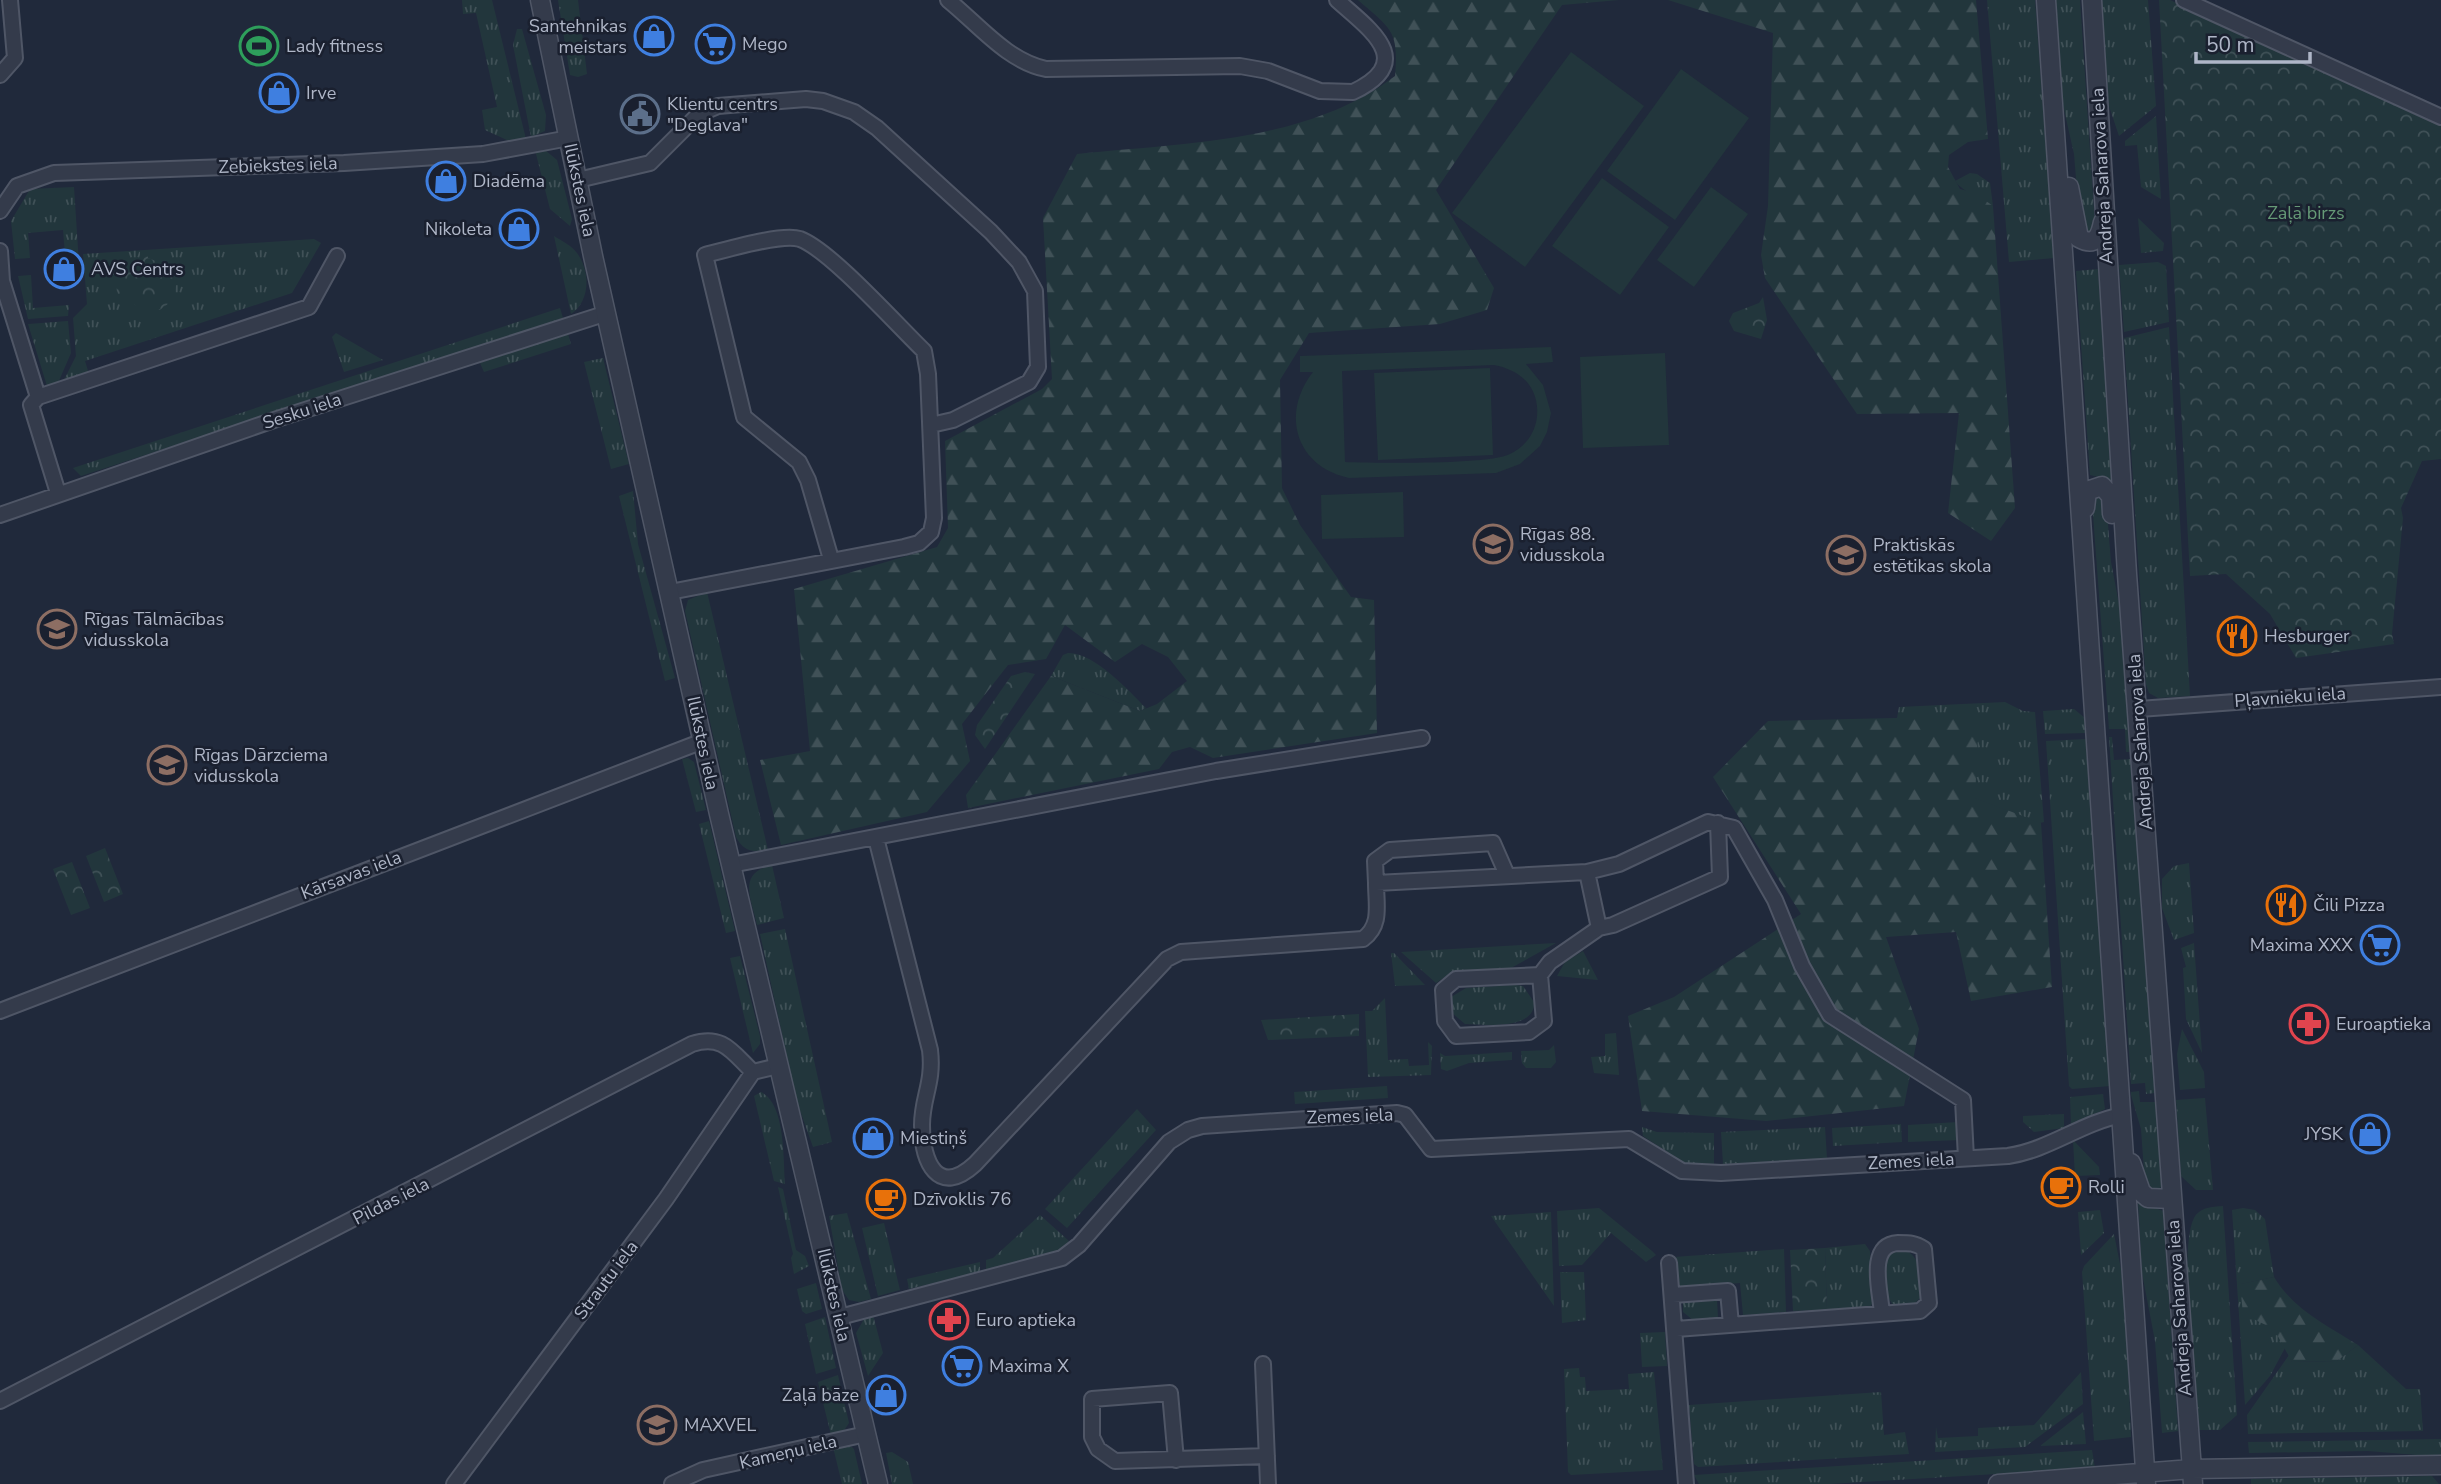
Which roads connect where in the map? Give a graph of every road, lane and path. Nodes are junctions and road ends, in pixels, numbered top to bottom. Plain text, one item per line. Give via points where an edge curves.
1 (10, 0) edge
2 (540, 0) edge
3 (948, 0) edge
4 (966, 0) edge
5 (1337, 0) edge
6 (2046, 0) edge
7 (2092, 0) edge
8 (2184, 0) edge
9 (968, 16) junction
10 (0, 42) edge
11 (15, 58) junction
12 (0, 75) edge
13 (2441, 117) edge
14 (2054, 120) junction
15 (569, 138) junction
16 (578, 180) junction
17 (2105, 208) junction
18 (0, 211) edge
19 (0, 251) edge
20 (337, 256) dead end
21 (607, 313) junction
22 (38, 397) junction
23 (930, 425) junction
24 (58, 493) junction
25 (0, 515) edge
26 (2083, 528) junction
27 (831, 559) junction
28 (2127, 574) junction
29 (670, 592) junction
30 (2441, 687) edge
31 (2139, 709) junction
32 (1422, 738) dead end
33 (703, 741) junction
34 (1718, 823) junction
35 (876, 838) junction
36 (731, 865) junction
37 (1587, 872) junction
38 (1507, 875) junction
39 (1376, 883) junction
40 (1598, 928) junction
41 (1540, 975) junction
42 (0, 1011) edge
43 (778, 1066) junction
44 (753, 1072) junction
45 (2122, 1115) junction
46 (2124, 1143) junction
47 (1966, 1158) junction
48 (2172, 1199) junction
49 (1669, 1263) dead end
50 (1673, 1295) junction
51 (1882, 1314) junction
52 (840, 1317) junction
53 (1731, 1325) junction
54 (1676, 1329) junction
55 (1263, 1364) dead end
56 (0, 1401) edge
57 (866, 1434) junction
58 (1267, 1456) junction
59 (1176, 1460) junction
60 (2437, 1467) edge
61 (2192, 1477) edge
62 (2146, 1478) edge
63 (454, 1484) edge
64 (672, 1484) edge
65 (878, 1484) edge
66 (1268, 1484) edge
67 (1686, 1484) edge
68 (1998, 1484) edge

1 - 11 street
2 - 15 street, Ilūkstes iela
3 - 9 street
4 - 9 street
5 - 9 street via 1384,46 1380,71 1353,92 1320,90 1240,66 1038,68 1013,56
6 - 14 street
7 - 17 street, Andreja Saharova iela
8 - 13 street
10 - 11 street
11 - 12 street
14 - 17 street via 2079,238 2088,242 2100,236
14 - 26 street
15 - 16 street, Ilūkstes iela
15 - 18 street, Zebiekstes iela via 483,154 54,173 18,186
16 - 21 street, Ilūkstes iela
16 - 23 street via 650,163 699,114 718,106 823,101 854,112 877,128 991,232 1019,262 1035,291 1038,367 1029,382 953,420
17 - 28 street, Andreja Saharova iela
19 - 22 street via 2,281
20 - 22 street via 309,307
21 - 24 street, Sesku iela
21 - 29 street, Ilūkstes iela
22 - 24 street via 31,405
23 - 27 street via 932,532 919,543
23 - 27 street via 924,351 821,252 798,238 705,255 744,417 799,462
24 - 25 street, Sesku iela
26 - 28 street via 2087,491 2102,485 2111,496 2115,554
26 - 45 street
27 - 29 street
28 - 31 street, Andreja Saharova iela
29 - 33 street, Ilūkstes iela
30 - 31 street, Pļavnieku iela
31 - 48 street, Andreja Saharova iela
32 - 35 street via 1216,771
33 - 36 street, Ilūkstes iela
33 - 42 street, Kārsavas iela
34 - 37 street via 1708,822 1619,864
34 - 40 street via 1720,877
34 - 47 street via 1734,828 1744,845 1830,1014 1963,1100
35 - 36 street
35 - 39 street via 930,1050 933,1073 922,1124 930,1163 943,1179 956,1179 975,1164 1167,959 1200,948 1363,939 1374,932 1377,923
36 - 43 street, Ilūkstes iela
37 - 38 street
37 - 40 street
38 - 39 street
38 - 39 street via 1493,843 1477,842 1390,850 1376,861
40 - 41 street via 1550,962
41 - 41 street via 1456,979 1443,990 1445,1021 1456,1036 1529,1031 1544,1021
43 - 44 street
43 - 52 street, Ilūkstes iela
44 - 56 street, Pildas iela via 720,1042 708,1039 692,1044
44 - 63 street, Strautu iela via 666,1199
45 - 46 street
45 - 47 street, Zemes iela via 2023,1154
46 - 48 street via 2141,1192 2148,1198
46 - 62 street
47 - 52 street, Zemes iela via 1682,1171 1629,1139 1431,1149 1405,1115 1398,1113 1202,1126 1169,1142 1079,1245 1062,1258
48 - 61 street, Andreja Saharova iela
49 - 50 street
50 - 53 street via 1728,1291
50 - 54 street
51 - 51 street via 1920,1311 1929,1303 1924,1249 1914,1242 1882,1250 1878,1259
51 - 53 street
52 - 57 street, Ilūkstes iela
53 - 54 street
54 - 67 street
55 - 58 street
57 - 64 street, Kameņu iela via 703,1470
57 - 65 street, Ilūkstes iela
58 - 59 street
58 - 66 street
59 - 59 street via 1115,1461 1105,1457 1092,1437 1092,1399 1170,1393
60 - 61 street
61 - 62 street
62 - 68 street

